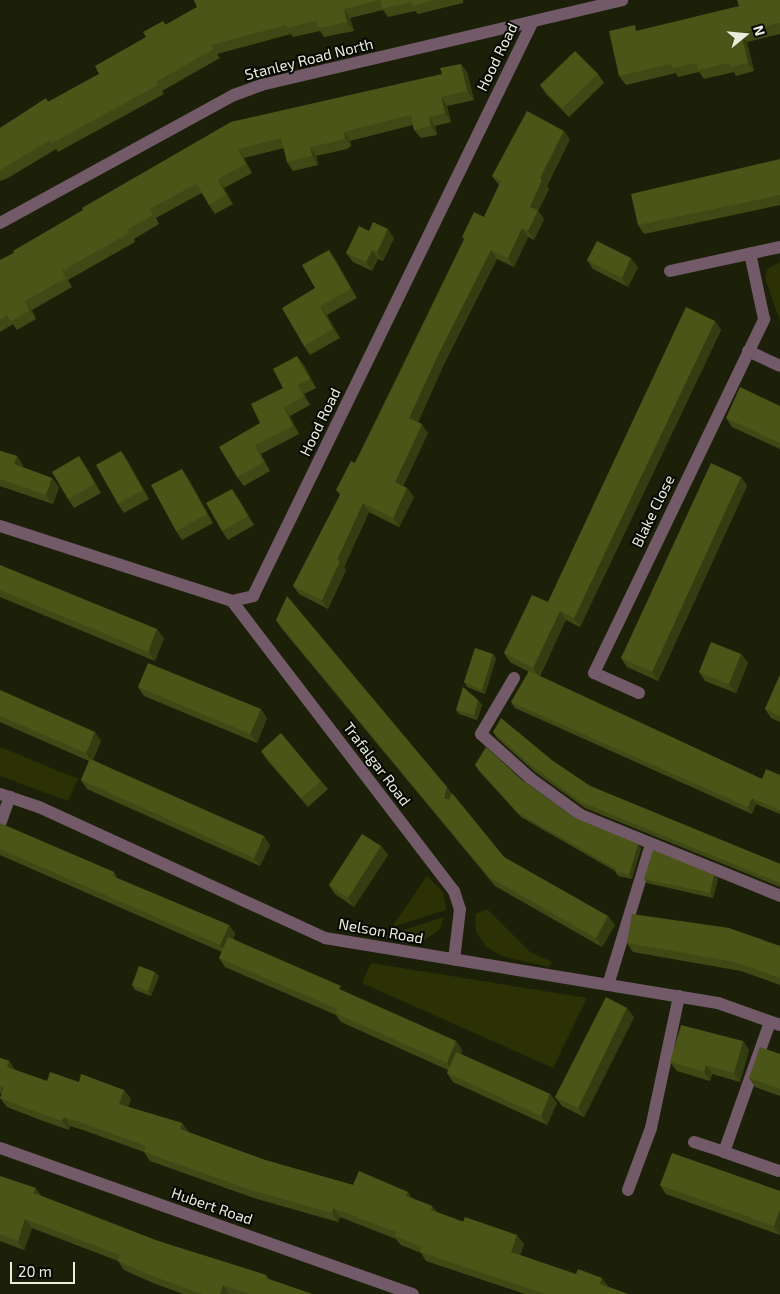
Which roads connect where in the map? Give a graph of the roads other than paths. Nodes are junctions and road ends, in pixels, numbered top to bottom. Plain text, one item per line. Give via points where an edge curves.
1 (622, 0) edge
2 (532, 23) junction
3 (0, 223) edge
4 (780, 246) edge
5 (750, 254) junction
6 (670, 272) dead end
7 (748, 351) junction
8 (780, 366) edge
9 (0, 526) edge
10 (232, 601) junction
11 (514, 678) dead end
12 (639, 693) dead end
13 (5, 796) edge
14 (0, 824) edge
15 (651, 844) junction
16 (780, 896) edge
17 (454, 960) junction
18 (608, 985) junction
19 (679, 996) junction
20 (775, 1023) edge
21 (694, 1142) dead end
22 (0, 1148) edge
23 (724, 1152) junction
24 (779, 1171) edge
25 (628, 1190) dead end
26 (414, 1294) edge

1 - 2 street, Stanley Road North
2 - 3 street, Stanley Road North via 260,85 234,95
2 - 10 street, Hood Road via 253,596
4 - 5 street
5 - 6 street
5 - 7 street via 764,318
7 - 8 street
7 - 12 street, Blake Close via 594,673
9 - 10 street
10 - 17 street, Trafalgar Road via 454,891 460,909
11 - 15 street via 481,734 530,778 581,815
13 - 14 street
13 - 17 street, Nelson Road via 39,807 325,938
15 - 16 street
15 - 18 street
17 - 18 street, Nelson Road
18 - 19 street, Nelson Road
19 - 20 street, Nelson Road via 718,1003
19 - 25 street via 651,1128
20 - 23 street
21 - 23 street
22 - 26 street, Hubert Road
23 - 24 street

